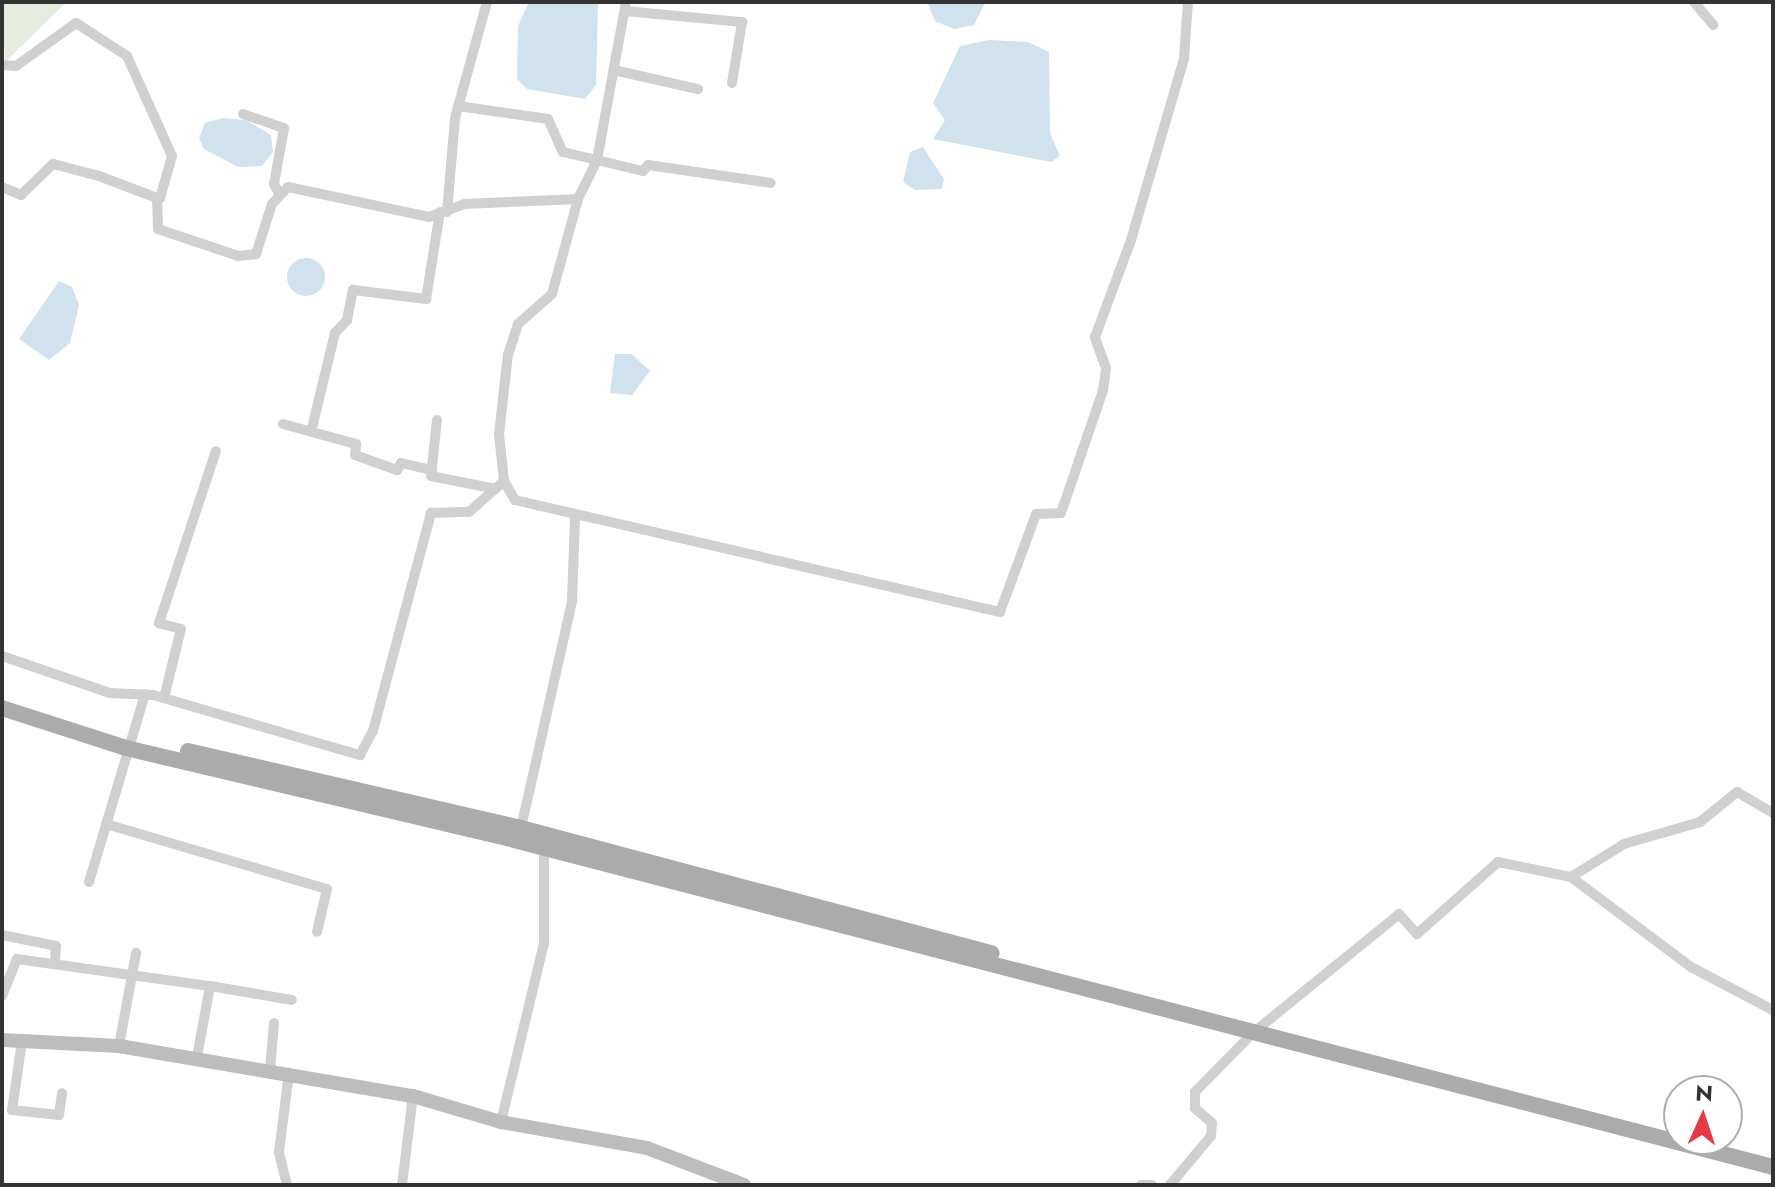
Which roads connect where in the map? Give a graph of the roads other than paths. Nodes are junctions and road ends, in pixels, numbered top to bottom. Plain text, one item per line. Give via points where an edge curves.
1 (487, 2) edge
2 (1188, 2) edge
3 (1694, 2) edge
4 (626, 6) edge
5 (1713, 25) dead end
6 (2, 65) edge
7 (618, 71) junction
8 (732, 83) dead end
9 (698, 89) dead end
10 (458, 106) junction
11 (243, 114) dead end
12 (597, 160) junction
13 (771, 183) dead end
14 (2, 187) edge
15 (279, 193) junction
16 (160, 198) dead end
17 (578, 199) junction
18 (444, 212) junction
19 (437, 420) dead end
20 (283, 424) dead end
21 (311, 432) junction
22 (216, 451) dead end
23 (432, 470) junction
24 (500, 485) junction
25 (575, 519) junction
26 (2, 656) edge
27 (145, 694) junction
28 (2, 698) edge
29 (164, 698) junction
30 (2, 708) edge
31 (128, 743) junction
32 (1773, 813) edge
33 (106, 824) junction
34 (521, 828) junction
35 (544, 842) junction
36 (1571, 877) junction
37 (89, 882) dead end
38 (317, 932) dead end
39 (2, 935) edge
40 (136, 953) dead end
41 (55, 962) junction
42 (132, 972) junction
43 (210, 986) junction
44 (2, 996) edge
45 (292, 1000) dead end
46 (1773, 1010) edge
47 (274, 1023) dead end
48 (1259, 1028) junction
49 (2, 1040) edge
50 (22, 1041) junction
51 (119, 1046) junction
52 (197, 1057) junction
53 (270, 1070) junction
54 (289, 1073) junction
55 (62, 1093) dead end
56 (413, 1096) junction
57 (501, 1122) junction
58 (1663, 1126) edge
59 (1743, 1148) edge
60 (1773, 1157) edge
61 (1773, 1167) edge
62 (287, 1185) edge
63 (402, 1185) edge
64 (744, 1185) edge
65 (1141, 1185) edge
66 (1152, 1185) edge
67 (1170, 1185) edge

1 - 10 street
2 - 25 street via 1184,59 1131,240 1095,337 1106,368 1103,390 1061,513 1036,514 1000,612
3 - 5 street
4 - 7 street
4 - 8 street via 742,22
6 - 16 street via 16,66 76,23 127,56 172,156
7 - 9 street
7 - 12 street
10 - 12 street via 548,119 563,152
10 - 18 street
11 - 15 street via 284,128 274,184
12 - 13 street via 643,171 648,165
12 - 17 street
14 - 15 street via 21,195 53,164 99,176 157,198 158,229 238,256 256,254
15 - 18 street via 288,187 429,217
17 - 18 street via 464,204
17 - 24 street via 552,294 518,324 508,354 499,434
18 - 21 street via 426,299 353,290 347,320 335,333
19 - 23 street
20 - 21 street
21 - 23 street via 356,444 355,455 397,470 401,463
22 - 29 street via 159,623 181,629
23 - 24 street via 431,476
24 - 25 street via 515,500
24 - 29 street via 469,512 431,513 370,741 360,755
25 - 34 street via 572,601
26 - 27 street via 110,693
27 - 29 street
27 - 31 street
28 - 31 main road
30 - 31 main road
31 - 33 street
31 - 34 main road
31 - 35 main road
32 - 36 street via 1737,792 1700,822 1624,844
33 - 37 street
33 - 38 street via 327,889
34 - 35 main road
35 - 48 main road
35 - 57 street via 544,943
36 - 46 street via 1691,967
36 - 48 street via 1498,862 1417,934 1399,914
39 - 41 street via 56,946
40 - 42 street
41 - 42 street
41 - 44 street via 17,959
42 - 43 street
42 - 51 street
43 - 45 street
43 - 52 street
47 - 53 street
48 - 58 main road
48 - 61 main road
48 - 67 street via 1195,1092 1195,1108 1212,1123 1211,1136
49 - 50 street
50 - 51 street
50 - 55 street via 12,1110 59,1115
51 - 52 street
52 - 53 street
53 - 54 street
54 - 56 street
54 - 62 street via 279,1152
56 - 57 street
56 - 63 street
57 - 64 street via 647,1148
59 - 60 main road
65 - 66 street

